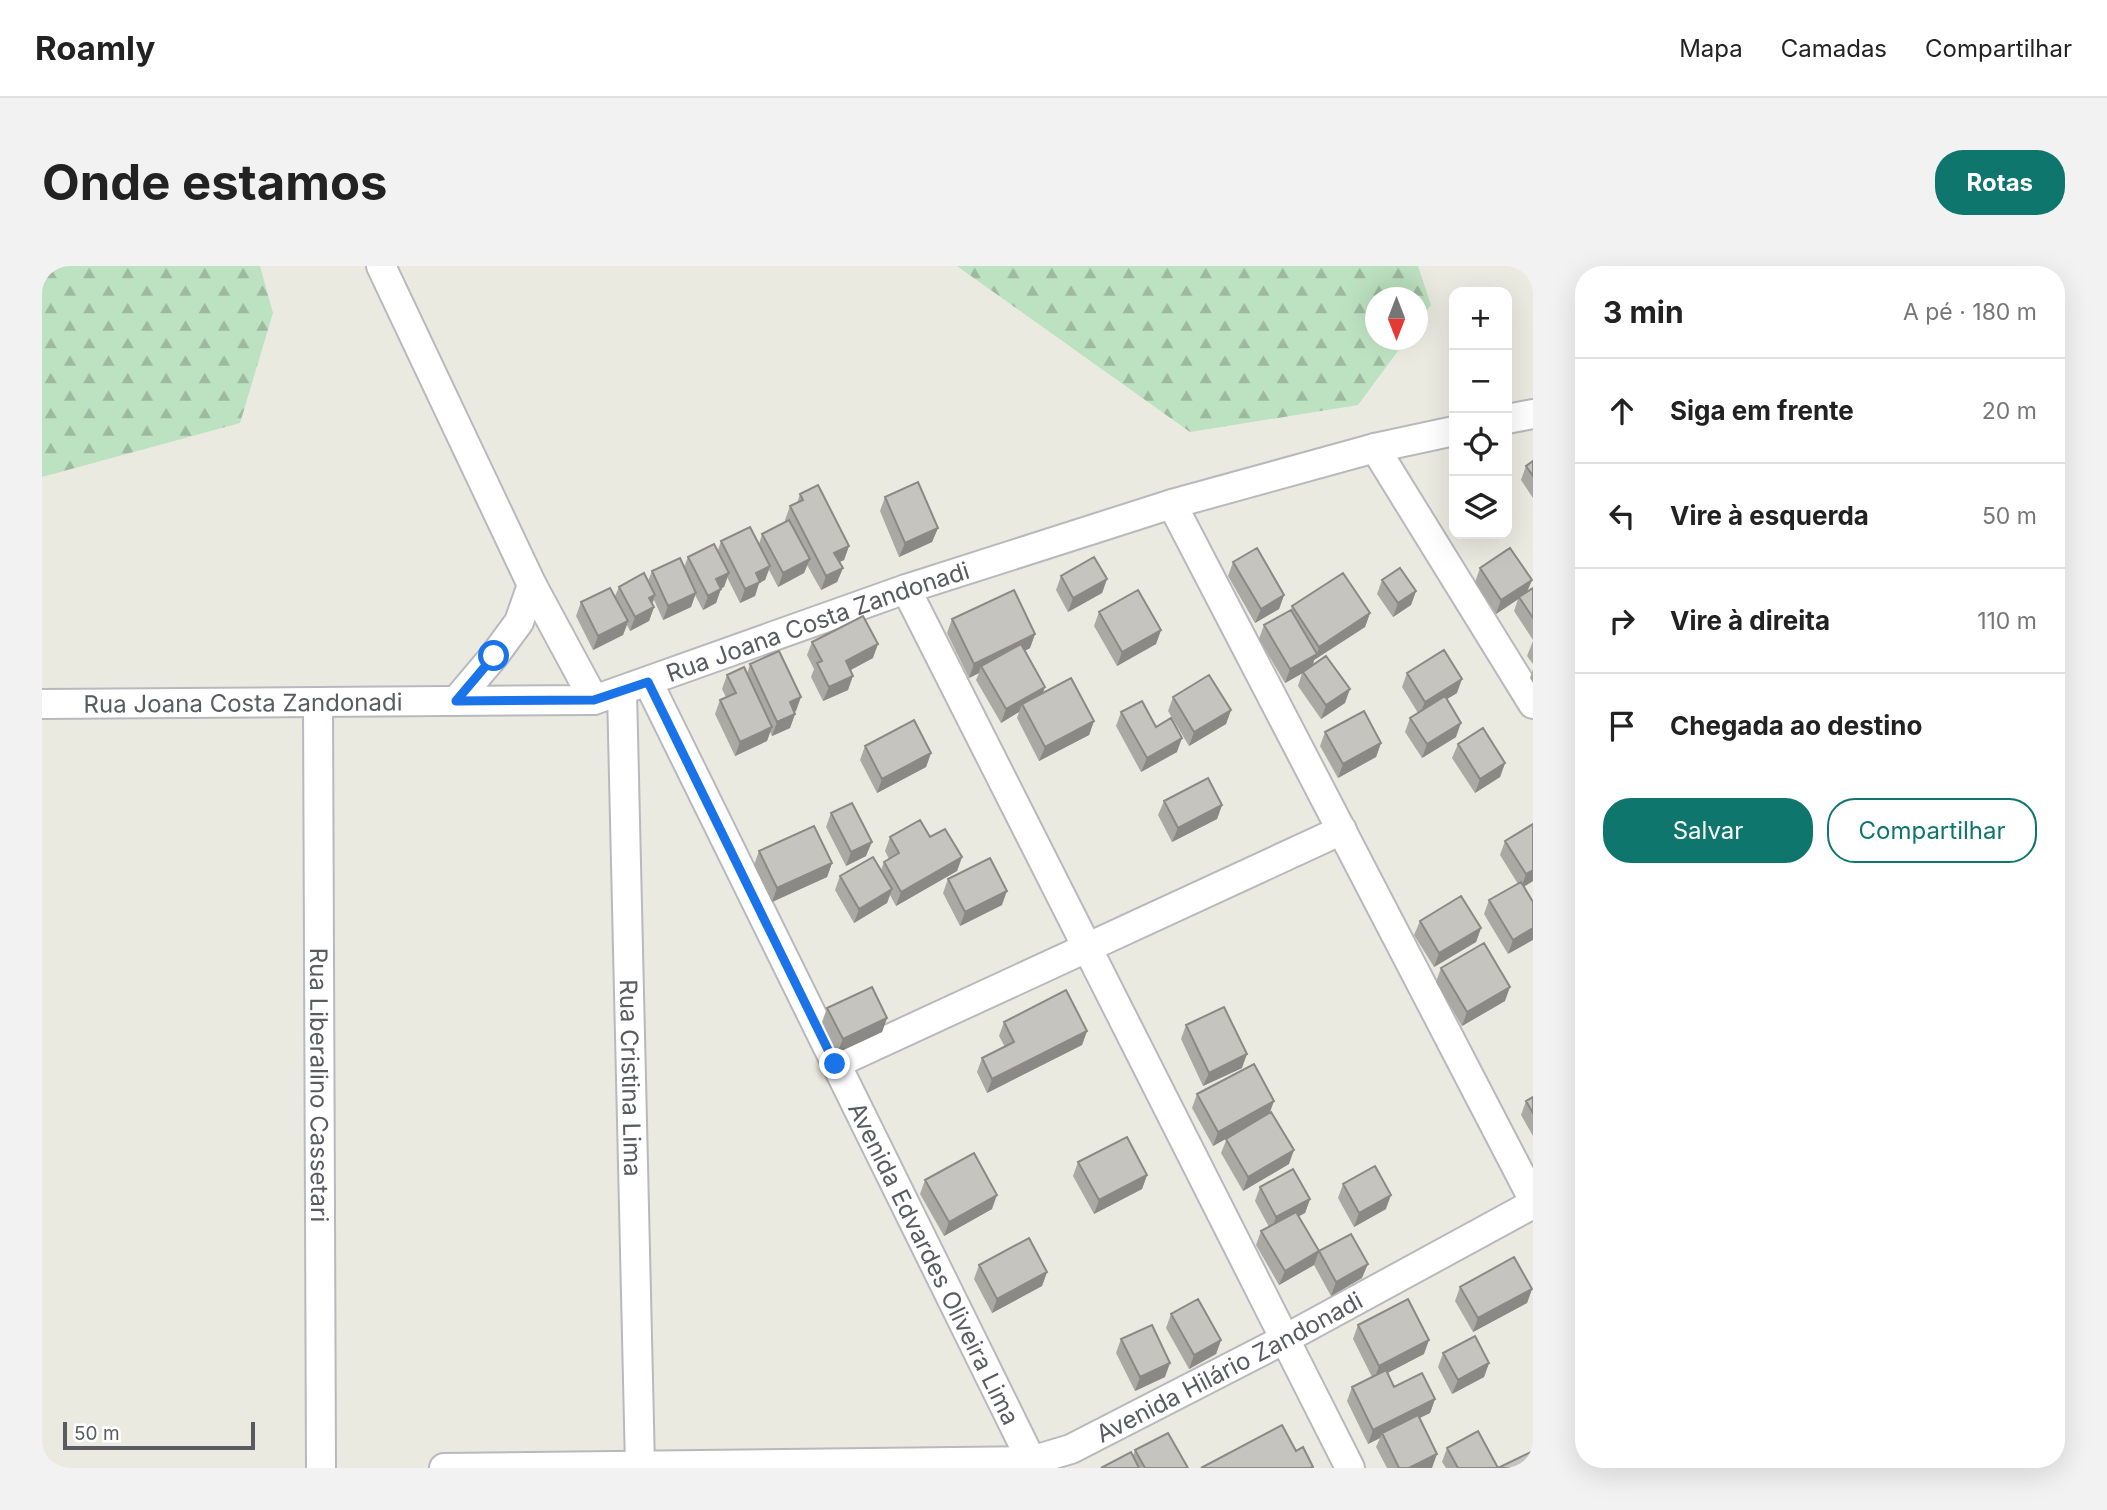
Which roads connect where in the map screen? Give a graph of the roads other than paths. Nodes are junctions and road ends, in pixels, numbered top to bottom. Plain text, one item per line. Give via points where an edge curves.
1 (381, 266) edge
2 (1533, 414) edge
3 (1512, 418) edge
4 (1449, 432) edge
5 (1375, 448) junction
6 (1172, 504) junction
7 (532, 585) junction
8 (906, 589) junction
9 (648, 682) junction
10 (622, 691) junction
11 (594, 700) junction
12 (456, 701) junction
13 (318, 702) junction
14 (42, 704) edge
15 (1533, 704) edge
16 (1342, 830) junction
17 (1088, 946) junction
18 (835, 1064) junction
19 (1533, 1202) edge
20 (1285, 1339) junction
21 (1033, 1464) edge
22 (640, 1466) junction
23 (321, 1468) edge
24 (444, 1468) edge
25 (1350, 1468) edge

1 - 7 street
2 - 3 street
4 - 5 street, Rua Joana Costa Zandonadi
5 - 6 street, Rua Joana Costa Zandonadi
5 - 15 street
6 - 8 street, Rua Joana Costa Zandonadi
6 - 16 street
7 - 11 street
7 - 12 street via 519,622
8 - 9 street, Rua Joana Costa Zandonadi
8 - 17 street
9 - 10 street, Rua Joana Costa Zandonadi
9 - 18 street, Avenida Edvardes Oliveira Lima
10 - 11 street, Rua Joana Costa Zandonadi
10 - 22 street, Rua Cristina Lima
11 - 12 street, Rua Joana Costa Zandonadi
12 - 13 street, Rua Joana Costa Zandonadi
13 - 14 street, Rua Joana Costa Zandonadi
13 - 23 street, Rua Liberalino Cassetari
16 - 17 street
16 - 19 street
17 - 18 street
17 - 20 street
18 - 21 street, Avenida Edvardes Oliveira Lima
19 - 20 street, Avenida Hilário Zandonadi
20 - 21 street, Avenida Hilário Zandonadi via 1071,1450
20 - 25 street
21 - 22 street, Avenida Hilário Zandonadi
22 - 24 street, Avenida Hilário Zandonadi

